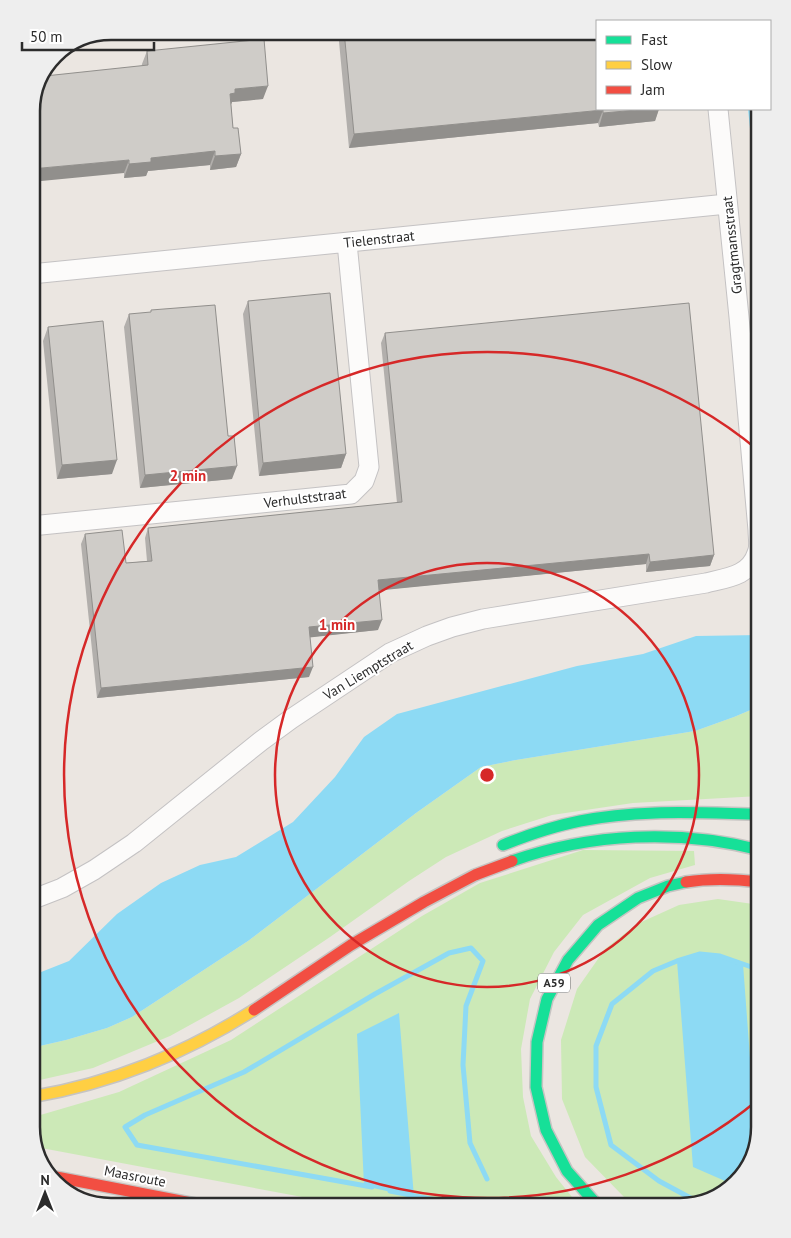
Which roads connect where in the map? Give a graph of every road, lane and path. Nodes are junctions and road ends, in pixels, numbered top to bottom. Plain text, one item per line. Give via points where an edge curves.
1 (718, 110) edge
2 (727, 204) junction
3 (347, 243) junction
4 (40, 273) edge
5 (751, 452) edge
6 (40, 525) edge
7 (751, 567) edge
8 (751, 814) edge
9 (493, 848) dead end
10 (751, 848) edge
11 (751, 881) edge
12 (40, 897) edge
13 (391, 909) dead end
14 (344, 949) junction
15 (40, 1095) edge
16 (70, 1180) edge
17 (165, 1198) edge
18 (591, 1198) edge

1 - 2 street, Gragtmansstraat
2 - 3 street, Tielenstraat
2 - 5 street, Gragtmansstraat
3 - 4 street, Tielenstraat
3 - 6 street, Verhulststraat via 369,467 364,481 351,494
7 - 12 street, Van Liemptstraat via 734,577 706,583 483,619 427,636 390,653 291,719 134,844 62,888
8 - 9 highway via 660,813 608,817 550,829
10 - 14 highway via 716,841 648,837 589,841 558,847 474,876
11 - 18 highway, A59 via 700,879 664,887 638,898 602,922 585,938 555,982 538,1032 534,1066 536,1087 542,1117 560,1160
13 - 14 highway
14 - 15 highway via 242,1017 172,1055 128,1073
16 - 17 highway, Maasroute

